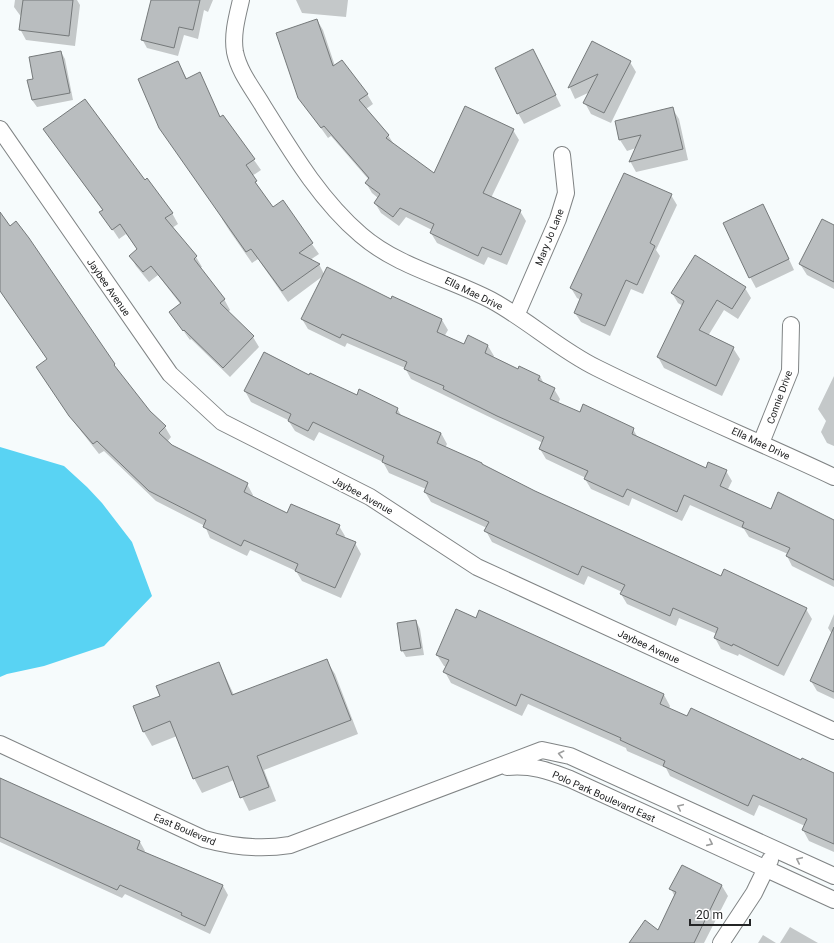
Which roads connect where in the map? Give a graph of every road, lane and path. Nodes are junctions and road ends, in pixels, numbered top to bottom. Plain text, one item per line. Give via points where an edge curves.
1 (241, 0) edge
2 (0, 129) edge
3 (562, 155) dead end
4 (514, 314) junction
5 (791, 325) dead end
6 (761, 443) junction
7 (834, 477) edge
8 (834, 731) edge
9 (0, 744) edge
10 (491, 768) junction
11 (776, 849) junction
12 (766, 869) junction
13 (834, 876) edge
14 (834, 900) edge
15 (721, 943) edge

1 - 4 street, Ella Mae Drive via 234,31 238,63 291,150 335,210 361,235 383,251 459,285
2 - 8 street, Jaybee Avenue via 170,374 222,422 370,497 477,567
3 - 4 street, Mary Jo Lane via 566,193 558,219 519,309
4 - 6 street, Ella Mae Drive via 596,367
5 - 6 street, Connie Drive via 790,371
6 - 7 street, Ella Mae Drive
9 - 10 street, East Boulevard via 204,839 226,845 254,848 290,845
11 -> 10 street, Polo Park Boulevard East via 570,756 542,750
10 -> 12 street, Polo Park Boulevard East via 544,768
11 - 12 street
13 -> 11 street, Polo Park Boulevard East
12 - 14 street, Polo Park Boulevard East
12 - 15 street via 754,893

